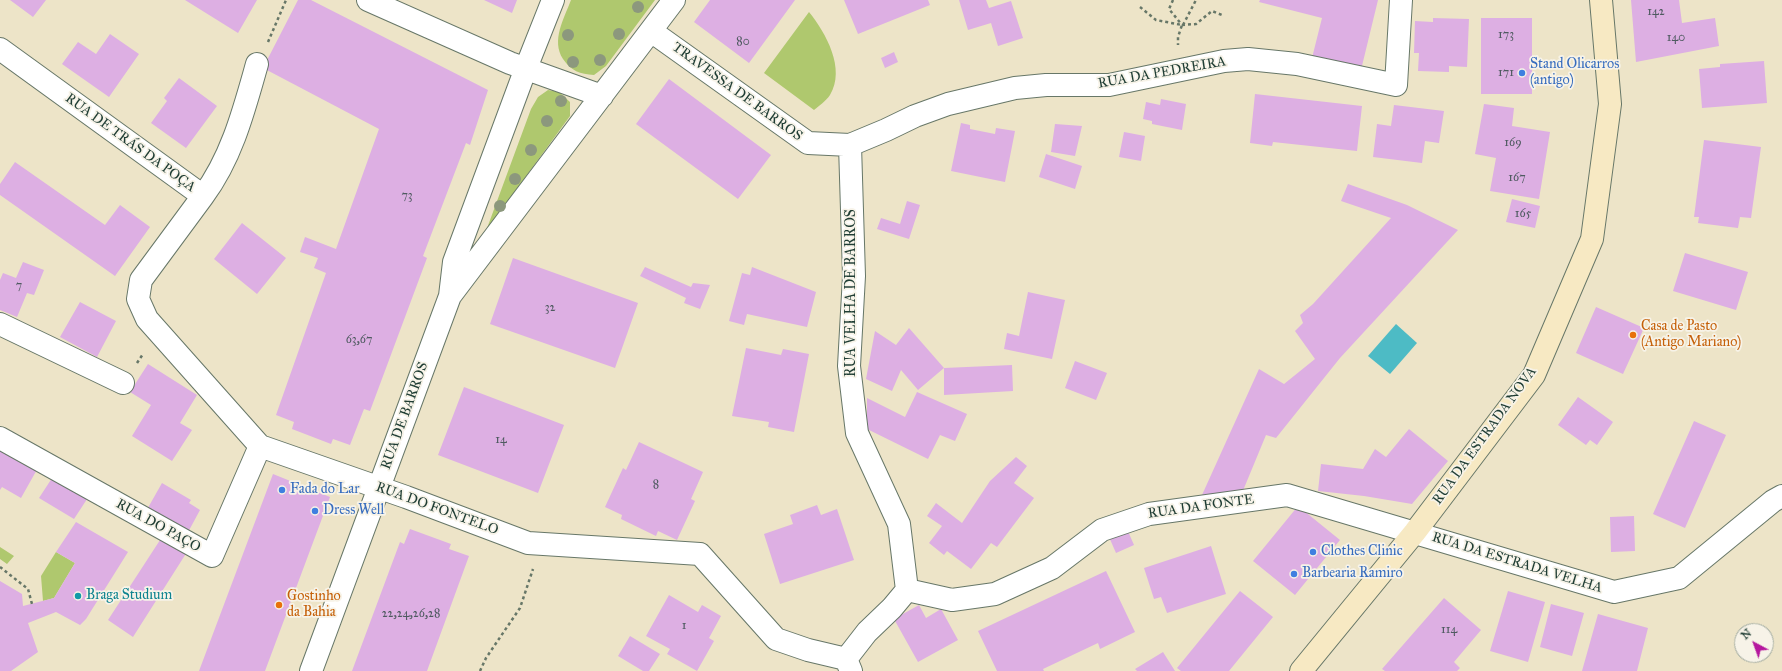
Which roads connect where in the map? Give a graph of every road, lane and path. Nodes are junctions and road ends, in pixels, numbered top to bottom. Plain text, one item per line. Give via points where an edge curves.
1 (286, 0) edge
2 (368, 0) edge
3 (553, 0) edge
4 (674, 0) edge
5 (1173, 0) edge
6 (1196, 0) edge
7 (1401, 0) edge
8 (1601, 0) edge
9 (1140, 7) dead end
10 (1222, 15) dead end
11 (1182, 25) junction
12 (651, 31) junction
13 (0, 49) edge
14 (257, 64) joint
15 (526, 68) junction
16 (1175, 71) junction
17 (602, 96) junction
18 (850, 145) junction
19 (203, 196) junction
20 (450, 296) junction
21 (0, 324) edge
22 (159, 332) junction
23 (123, 383) joint
24 (0, 438) edge
25 (260, 446) junction
26 (378, 488) junction
27 (1782, 496) edge
28 (1415, 532) junction
29 (541, 544) junction
30 (0, 567) edge
31 (907, 590) junction
32 (32, 604) dead end
33 (848, 665) edge
34 (311, 671) edge
35 (480, 671) edge
36 (1300, 671) edge

1 - 14 path
2 - 15 street
3 - 15 street
4 - 12 street
5 - 11 path via 1169,9
6 - 11 path
7 - 16 street, RUA DA PEDREIRA via 1396,85 1297,64 1261,60 1224,61
8 - 28 main road, RUA DA ESTRADA NOVA via 1610,104 1592,239 1534,375
9 - 11 path via 1156,20
10 - 11 path via 1212,11 1196,24
11 - 16 path via 1178,37
12 - 17 street
12 - 18 street, TRAVESSA DE BARROS via 808,143
13 - 19 street, RUA DE TRÁS DA POÇA
14 - 19 street, RUA DE TRÁS DA POÇA via 239,128
15 - 17 street
15 - 20 street via 454,262
16 - 18 street, RUA DA PEDREIRA via 1109,85 1046,85 983,94 915,116
17 - 20 street
18 - 31 street, RUA VELHA DE BARROS via 854,276 849,366 857,432 899,524
19 - 22 street, RUA DO FONTELO via 141,280 138,299 147,319
20 - 26 street, RUA DE BARROS
21 - 23 street
22 - 23 path
22 - 25 street, RUA DO FONTELO
24 - 25 street, RUA DO PAÇO via 212,556
25 - 26 street, RUA DO FONTELO
26 - 29 street, RUA DO FONTELO via 528,543
26 - 34 street, RUA DE BARROS
27 - 28 street, RUA DA ESTRADA VELHA via 1679,578 1614,592
28 - 31 street, RUA DA FONTE via 1287,495 1148,514 1102,530 1052,568 994,594 952,600
28 - 36 main road, RUA DA ESTRADA NOVA
29 - 33 street, RUA DO FONTELO via 700,554 776,639
29 - 35 path via 520,608
30 - 32 path via 28,589
31 - 33 street via 867,632

